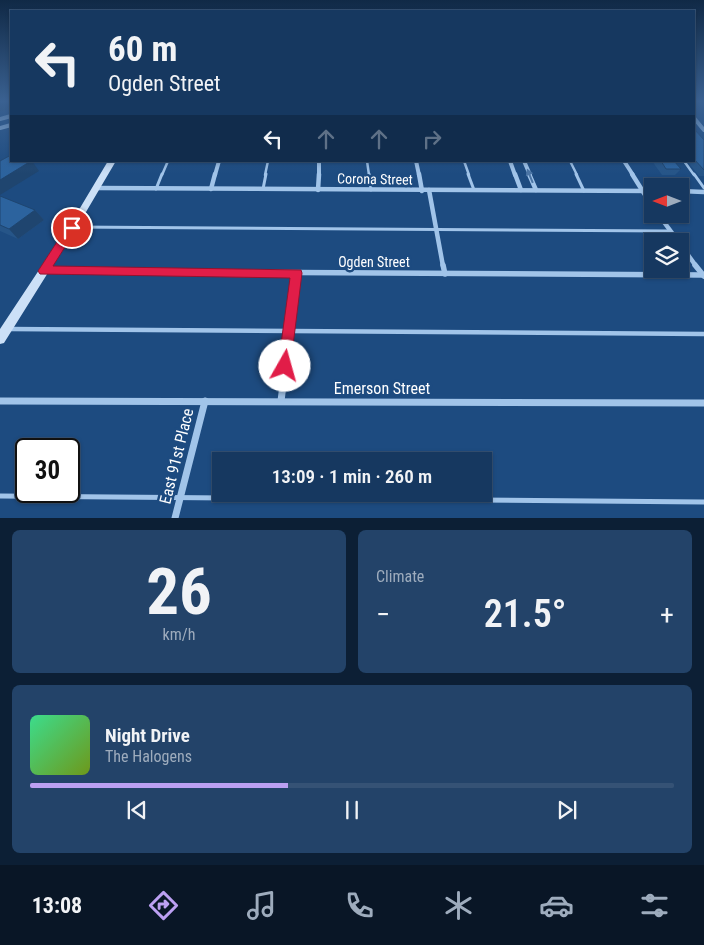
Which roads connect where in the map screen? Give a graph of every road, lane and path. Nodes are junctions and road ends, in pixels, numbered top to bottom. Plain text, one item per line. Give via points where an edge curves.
1 (111, 162) edge
2 (168, 162) edge
3 (219, 162) edge
4 (268, 162) edge
5 (319, 162) edge
6 (367, 162) edge
7 (416, 162) edge
8 (464, 162) edge
9 (510, 162) edge
10 (524, 162) edge
11 (570, 162) edge
12 (625, 162) edge
13 (685, 162) edge
14 (96, 188) junction
15 (704, 188) edge
16 (156, 189) junction
17 (211, 189) junction
18 (263, 189) junction
19 (318, 190) junction
20 (371, 190) junction
21 (422, 190) junction
22 (429, 190) junction
23 (474, 190) junction
24 (520, 190) junction
25 (536, 190) junction
26 (584, 191) junction
27 (641, 191) junction
28 (689, 191) edge
29 (704, 192) edge
30 (644, 195) edge
31 (664, 223) edge
32 (72, 228) junction
33 (437, 229) junction
34 (670, 231) joint
35 (689, 256) edge
36 (44, 271) junction
37 (296, 273) junction
38 (445, 274) junction
39 (704, 276) edge
40 (289, 330) junction
41 (3, 334) edge
42 (704, 334) edge
43 (205, 400) junction
44 (0, 401) edge
45 (281, 401) junction
46 (704, 403) edge
47 (0, 496) edge
48 (180, 497) junction
49 (704, 502) edge
50 (175, 518) edge

1 - 14 street
2 - 16 lane
3 - 17 street
4 - 18 lane
5 - 19 street
6 - 20 lane
7 - 21 street
8 - 23 lane
9 - 24 street
25 -> 10 street
11 - 26 lane
12 - 27 street
13 - 15 lane
14 - 16 street, Corona Street
14 - 32 street
16 - 17 street, Corona Street
17 - 18 street, Corona Street
18 - 19 street, Corona Street
19 - 20 street, Corona Street
20 - 21 street, Corona Street
21 - 22 street, Corona Street
22 - 23 street, Corona Street
22 - 33 street
23 - 24 street, Corona Street
24 - 25 street, Corona Street
25 - 26 street, Corona Street
26 - 27 street, Corona Street
27 - 30 street
28 - 29 street
31 - 34 street
32 - 33 lane
32 - 36 street
33 - 34 lane
33 - 38 street
35 - 39 street
36 - 37 street, Ogden Street
36 - 41 street
37 - 38 street, Ogden Street
37 - 40 street
38 - 39 street, Ogden Street
40 - 41 lane
40 - 42 lane
40 - 45 street
43 - 44 street, Emerson Street
43 - 45 street, Emerson Street
43 - 48 street, East 91st Place
45 - 46 street, Emerson Street
47 - 48 lane
48 - 49 lane
48 - 50 street, East 91st Place

